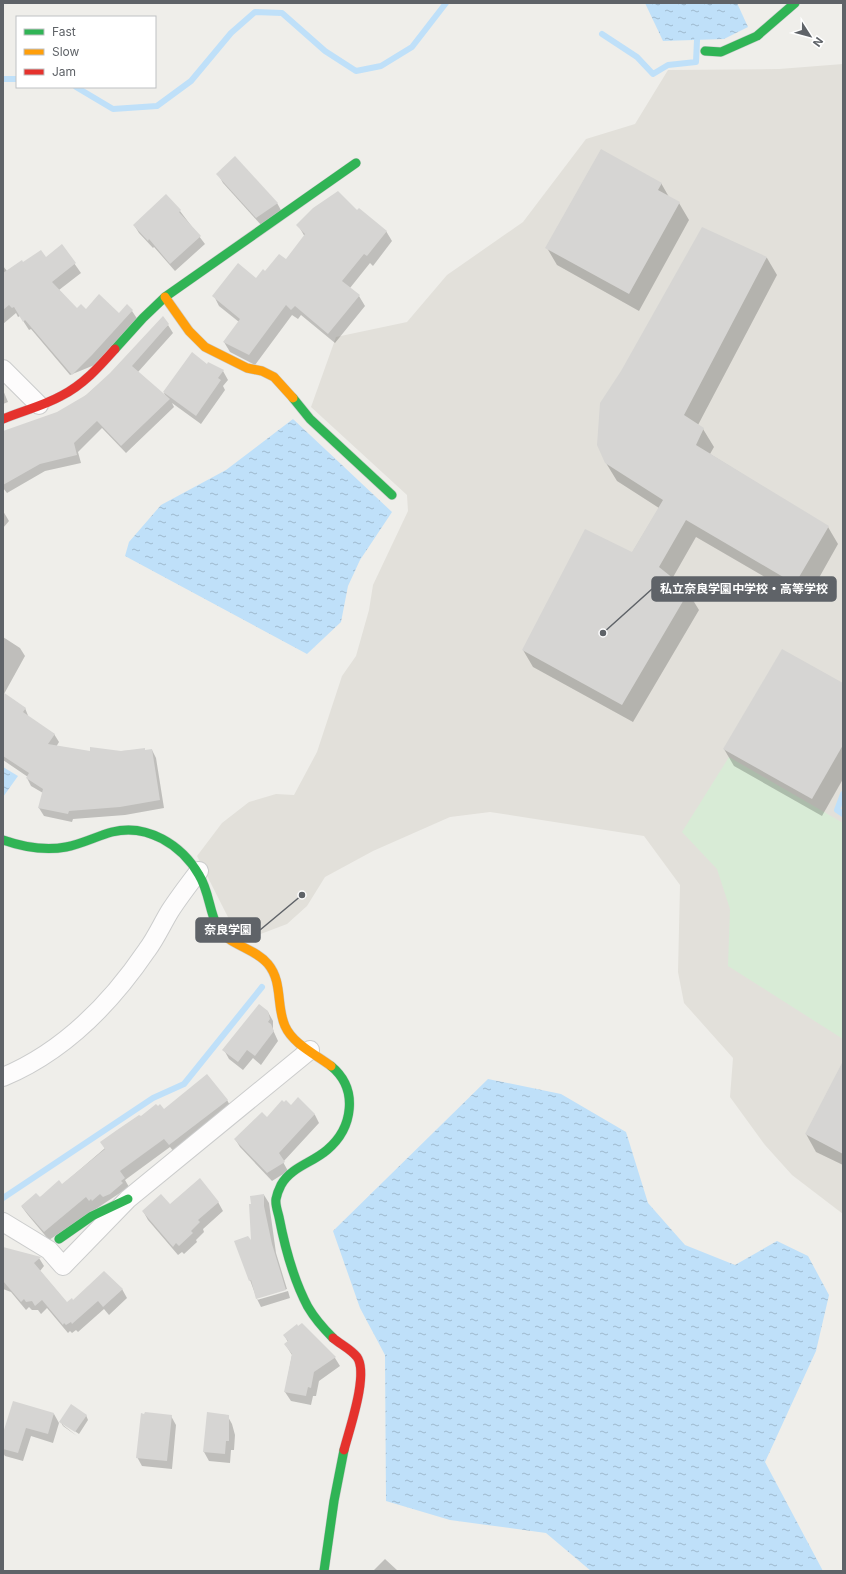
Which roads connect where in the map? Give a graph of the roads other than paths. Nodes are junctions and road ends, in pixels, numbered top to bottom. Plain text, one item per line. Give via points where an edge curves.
1 (795, 3) edge
2 (705, 51) dead end
3 (356, 163) dead end
4 (165, 297) junction
5 (3, 369) edge
6 (39, 405) junction
7 (3, 420) edge
8 (392, 495) dead end
9 (3, 840) edge
10 (199, 871) junction
11 (310, 1050) junction
12 (3, 1077) edge
13 (128, 1199) junction
14 (3, 1222) edge
15 (59, 1239) dead end
16 (324, 1571) edge

1 - 2 street via 757,36 721,52
3 - 4 street
4 - 6 street via 78,386
4 - 8 street via 189,331 205,347 247,368 262,371 281,383 310,419
5 - 6 street
6 - 7 street
9 - 10 street via 30,848 52,848 73,845 102,834 137,829 169,843 185,855
10 - 11 street via 218,929 227,938 271,967 278,984 280,1013 290,1034
10 - 12 street via 170,910 148,950 102,1006 60,1044
11 - 13 street
11 - 16 street via 345,1080 350,1094 349,1114 332,1144 323,1154 310,1159 284,1180 276,1201 284,1242 298,1283 315,1319 338,1342 357,1356 361,1369 353,1417 338,1477
13 - 14 street via 63,1266 49,1250
13 - 15 street via 92,1216

